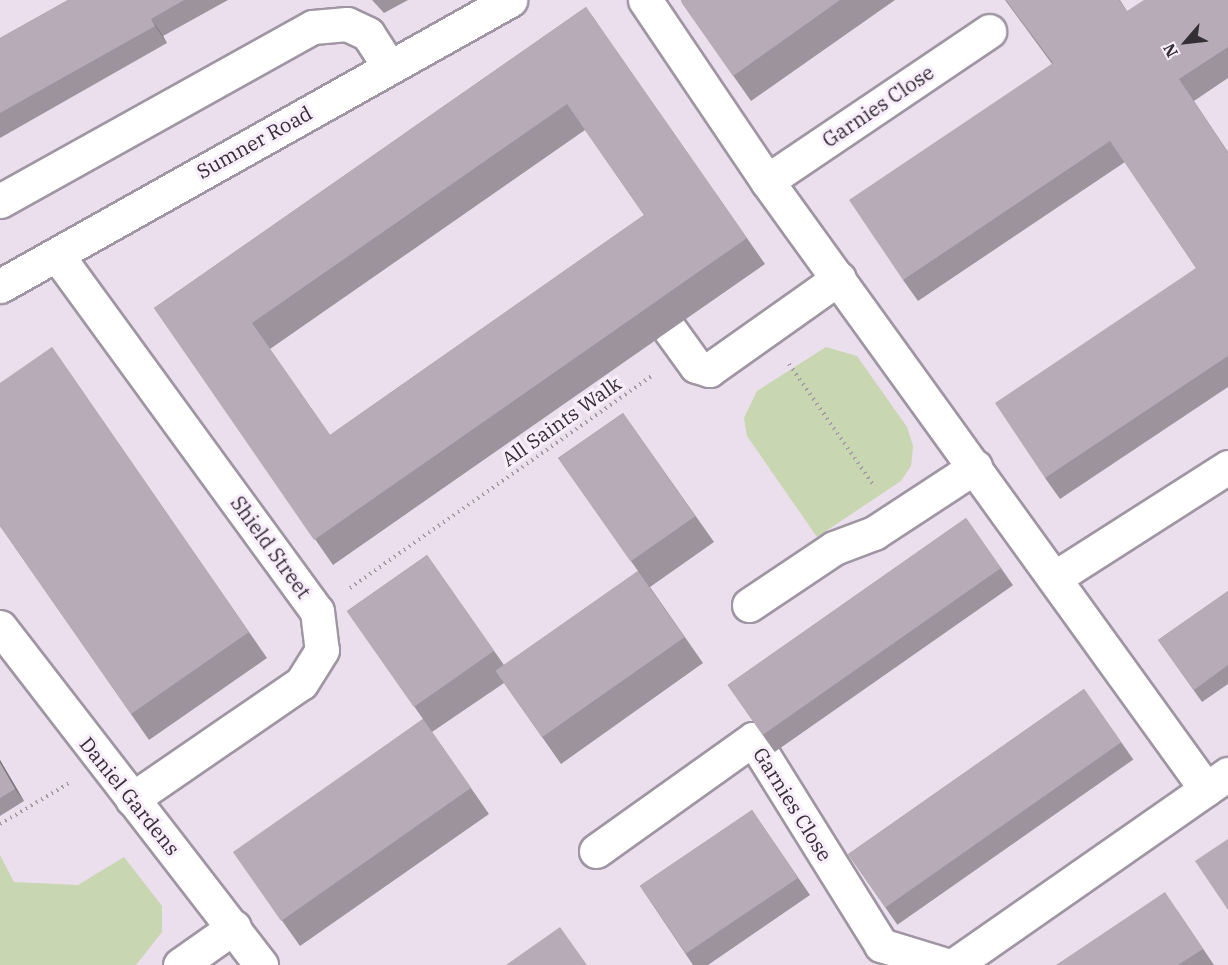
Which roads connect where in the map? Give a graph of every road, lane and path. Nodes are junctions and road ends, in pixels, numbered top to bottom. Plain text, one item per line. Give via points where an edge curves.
1 (510, 0) edge
2 (645, 0) edge
3 (989, 31) dead end
4 (389, 66) junction
5 (767, 182) junction
6 (0, 201) edge
7 (57, 255) junction
8 (839, 278) junction
9 (0, 286) edge
10 (766, 330) junction
11 (678, 341) joint
12 (975, 467) junction
13 (1228, 467) edge
14 (896, 519) junction
15 (1056, 577) junction
16 (749, 605) dead end
17 (317, 611) junction
18 (4, 640) edge
19 (103, 763) junction
20 (1217, 782) edge
21 (132, 799) junction
22 (0, 824) edge
23 (596, 851) dead end
24 (234, 927) junction
25 (180, 965) edge
26 (261, 965) edge
27 (946, 965) edge
28 (954, 965) edge

1 - 4 street, Sumner Road
2 - 5 street
3 - 5 street, Garnies Close
4 - 6 street via 369,34 346,24 313,27
4 - 7 street, Sumner Road
5 - 8 street
7 - 9 street, Sumner Road
7 - 17 street, Shield Street
8 - 10 street
8 - 12 street
10 - 11 street via 709,370 696,366
10 - 14 path
11 - 17 path, All Saints Walk
12 - 14 street
12 - 15 street
13 - 15 street
14 - 16 street via 834,548
15 - 20 street
17 - 21 street, Shield Street via 322,650 301,683
18 - 19 street, Daniel Gardens
19 - 21 street, Daniel Gardens
19 - 22 path
20 - 28 street
21 - 24 street, Daniel Gardens
23 - 27 street, Garnies Close via 753,739 881,945
24 - 25 street
24 - 26 street, Daniel Gardens

